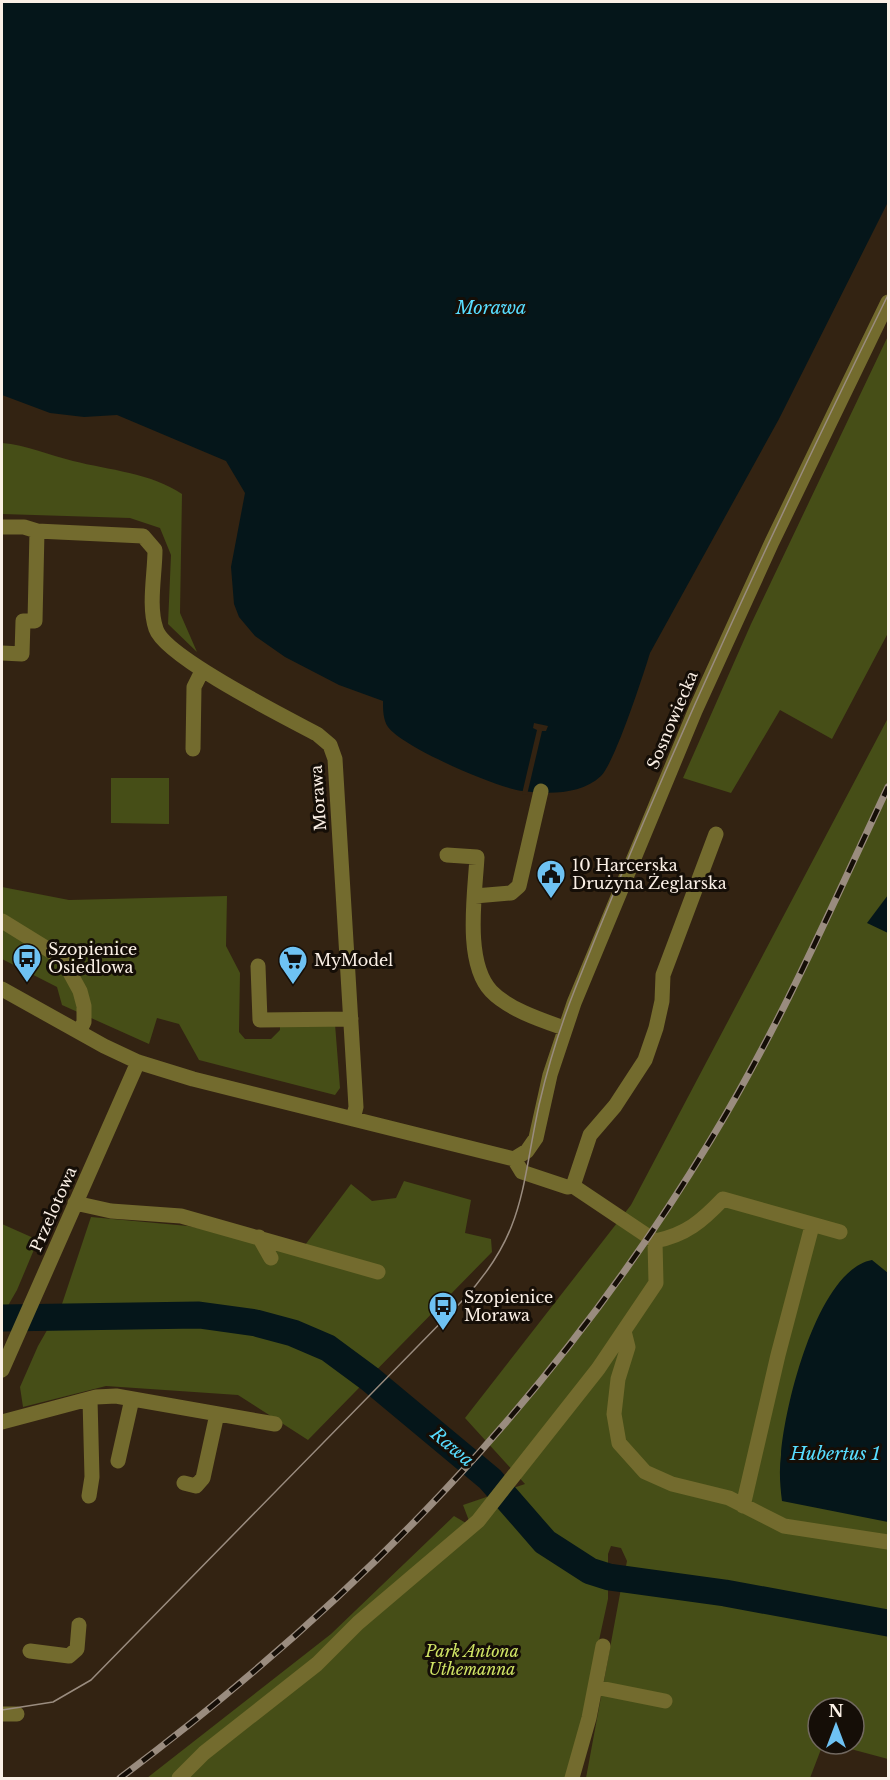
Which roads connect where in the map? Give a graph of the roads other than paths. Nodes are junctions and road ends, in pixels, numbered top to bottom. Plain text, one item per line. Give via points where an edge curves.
1 (888, 302) edge
2 (2, 527) edge
3 (36, 531) junction
4 (2, 653) edge
5 (202, 671) junction
6 (193, 749) dead end
7 (541, 791) dead end
8 (716, 834) dead end
9 (447, 855) dead end
10 (475, 896) junction
11 (2, 921) edge
12 (258, 966) dead end
13 (2, 989) edge
14 (351, 1019) junction
15 (564, 1028) junction
16 (79, 1032) junction
17 (138, 1062) junction
18 (353, 1119) junction
19 (514, 1159) junction
20 (573, 1186) junction
21 (75, 1203) junction
22 (812, 1226) junction
23 (840, 1232) dead end
24 (259, 1237) junction
25 (655, 1241) junction
26 (271, 1258) dead end
27 (378, 1272) dead end
28 (624, 1331) junction
29 (2, 1370) edge
30 (90, 1398) junction
31 (132, 1399) junction
32 (217, 1414) junction
33 (2, 1422) edge
34 (275, 1424) dead end
35 (117, 1461) dead end
36 (184, 1484) dead end
37 (89, 1496) dead end
38 (743, 1506) junction
39 (888, 1542) edge
40 (79, 1625) dead end
41 (603, 1646) dead end
42 (30, 1651) dead end
43 (595, 1687) junction
44 (664, 1701) dead end
45 (2, 1714) edge
46 (17, 1714) dead end
47 (179, 1779) edge
48 (572, 1779) edge

1 - 15 street, Sosnowiecka via 728,636
2 - 3 street, Morawa
3 - 4 street via 35,621 23,621 22,654
3 - 5 street, Morawa via 143,536 155,550 156,631
5 - 6 street via 194,687
5 - 14 street, Morawa via 317,734 330,745 335,759
7 - 10 street via 519,886 511,893
8 - 20 street via 663,975 660,1010 645,1060 615,1106 590,1134
9 - 10 street via 477,857
10 - 15 street via 478,971 491,992
11 - 16 street via 62,958 84,1006 84,1022
12 - 14 street via 260,1020
13 - 16 street
14 - 18 street, Morawa via 356,1107
15 - 19 street, Sosnowiecka via 536,1138 527,1151
16 - 17 street
17 - 18 street
17 - 21 street, Przelotowa
18 - 19 street
19 - 20 street via 522,1172
20 - 25 street
21 - 24 street via 111,1211 181,1216
21 - 29 street, Przelotowa
22 - 23 street
22 - 25 street via 723,1199 678,1236
22 - 38 street
24 - 26 street
24 - 27 street
25 - 28 street via 656,1283
28 - 38 street via 628,1347 618,1379 614,1414 619,1443 645,1472
28 - 47 street via 486,1512 358,1623 317,1664 204,1753
30 - 31 street
30 - 33 street
30 - 37 street
31 - 32 street
31 - 35 street
32 - 34 street
32 - 36 street via 203,1478 196,1486
38 - 39 street via 784,1526
40 - 42 street via 77,1649 69,1656
41 - 43 street
43 - 44 street
43 - 48 street
45 - 46 street

